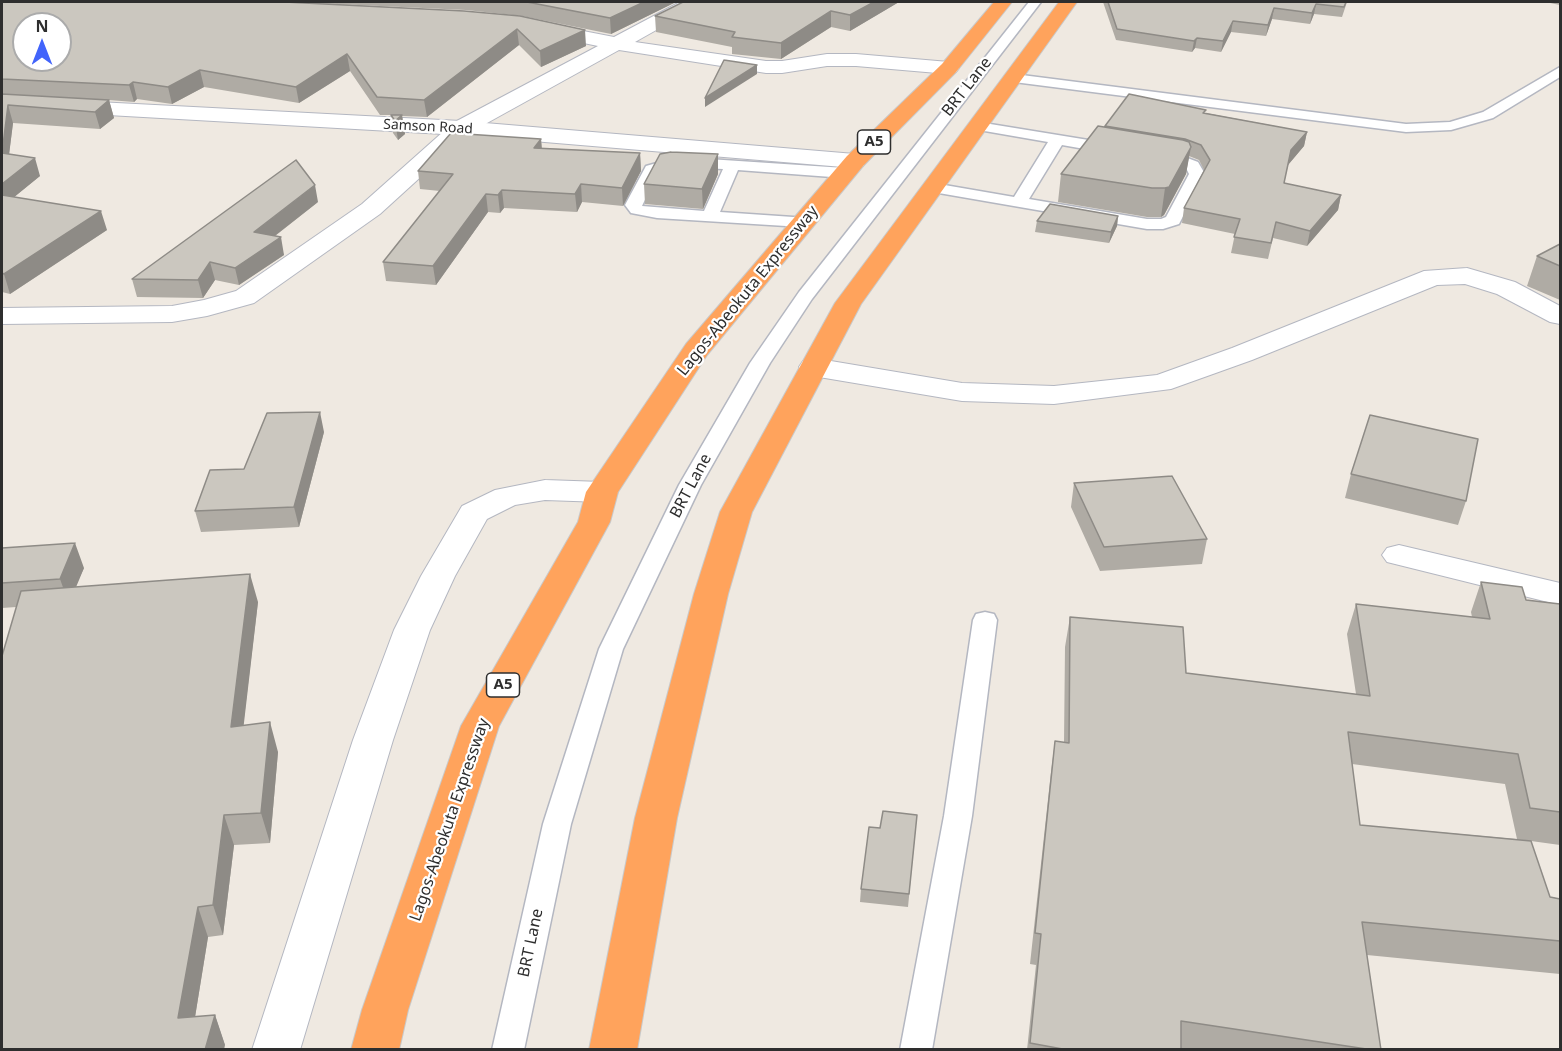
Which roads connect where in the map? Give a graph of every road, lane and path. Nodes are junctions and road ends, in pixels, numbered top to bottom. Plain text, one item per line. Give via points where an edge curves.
1 (693, 2) edge
2 (1003, 2) edge
3 (1035, 2) edge
4 (1068, 2) edge
5 (522, 24) edge
6 (614, 43) junction
7 (949, 68) junction
8 (1560, 71) edge
9 (1014, 78) junction
10 (2, 104) edge
11 (978, 126) junction
12 (461, 128) junction
13 (1057, 140) junction
14 (1125, 151) edge
15 (1148, 155) edge
16 (733, 165) junction
17 (850, 167) junction
18 (933, 188) junction
19 (1019, 202) junction
20 (710, 215) junction
21 (802, 222) junction
22 (1560, 315) edge
23 (2, 316) edge
24 (815, 363) junction
25 (602, 492) junction
26 (1399, 555) dead end
27 (1560, 594) edge
28 (985, 620) dead end
29 (276, 1050) edge
30 (375, 1050) edge
31 (508, 1050) edge
32 (613, 1050) edge
33 (916, 1050) edge

1 - 6 street
2 - 7 highway, Lagos-Abeokuta Expressway / A5
3 - 31 lane, BRT Lane via 805,296 760,363 690,485 611,649 557,824
4 - 9 highway
5 - 6 street
6 - 7 street via 766,67 856,60
6 - 12 street
7 - 17 highway, Lagos-Abeokuta Expressway / A5
8 - 9 lane via 1488,115 1451,126 1406,128
9 - 11 highway
10 - 12 street, Samson Road
11 - 13 lane
11 - 18 highway
12 - 17 street, Samson Road
12 - 23 street via 371,209 245,297 172,314
13 - 14 lane
13 - 19 lane
15 - 19 lane via 1182,160 1193,165 1197,174 1173,220 1163,224
16 - 17 lane
16 - 20 lane
16 - 20 lane via 678,162 652,169 633,205 637,210
17 - 21 highway, Lagos-Abeokuta Expressway / A5
18 - 19 lane
18 - 24 highway via 848,303
20 - 21 lane
21 - 25 highway, Lagos-Abeokuta Expressway / A5 via 696,350
22 - 24 street via 1506,288 1467,276 1433,278 1161,383 1054,395 962,392
24 - 32 highway via 736,512 714,584 656,818
25 - 29 street via 545,490 506,497 474,513 438,576 408,641
25 - 30 highway, Lagos-Abeokuta Expressway / A5 via 594,522 480,726
26 - 27 street
28 - 33 lane via 958,816

